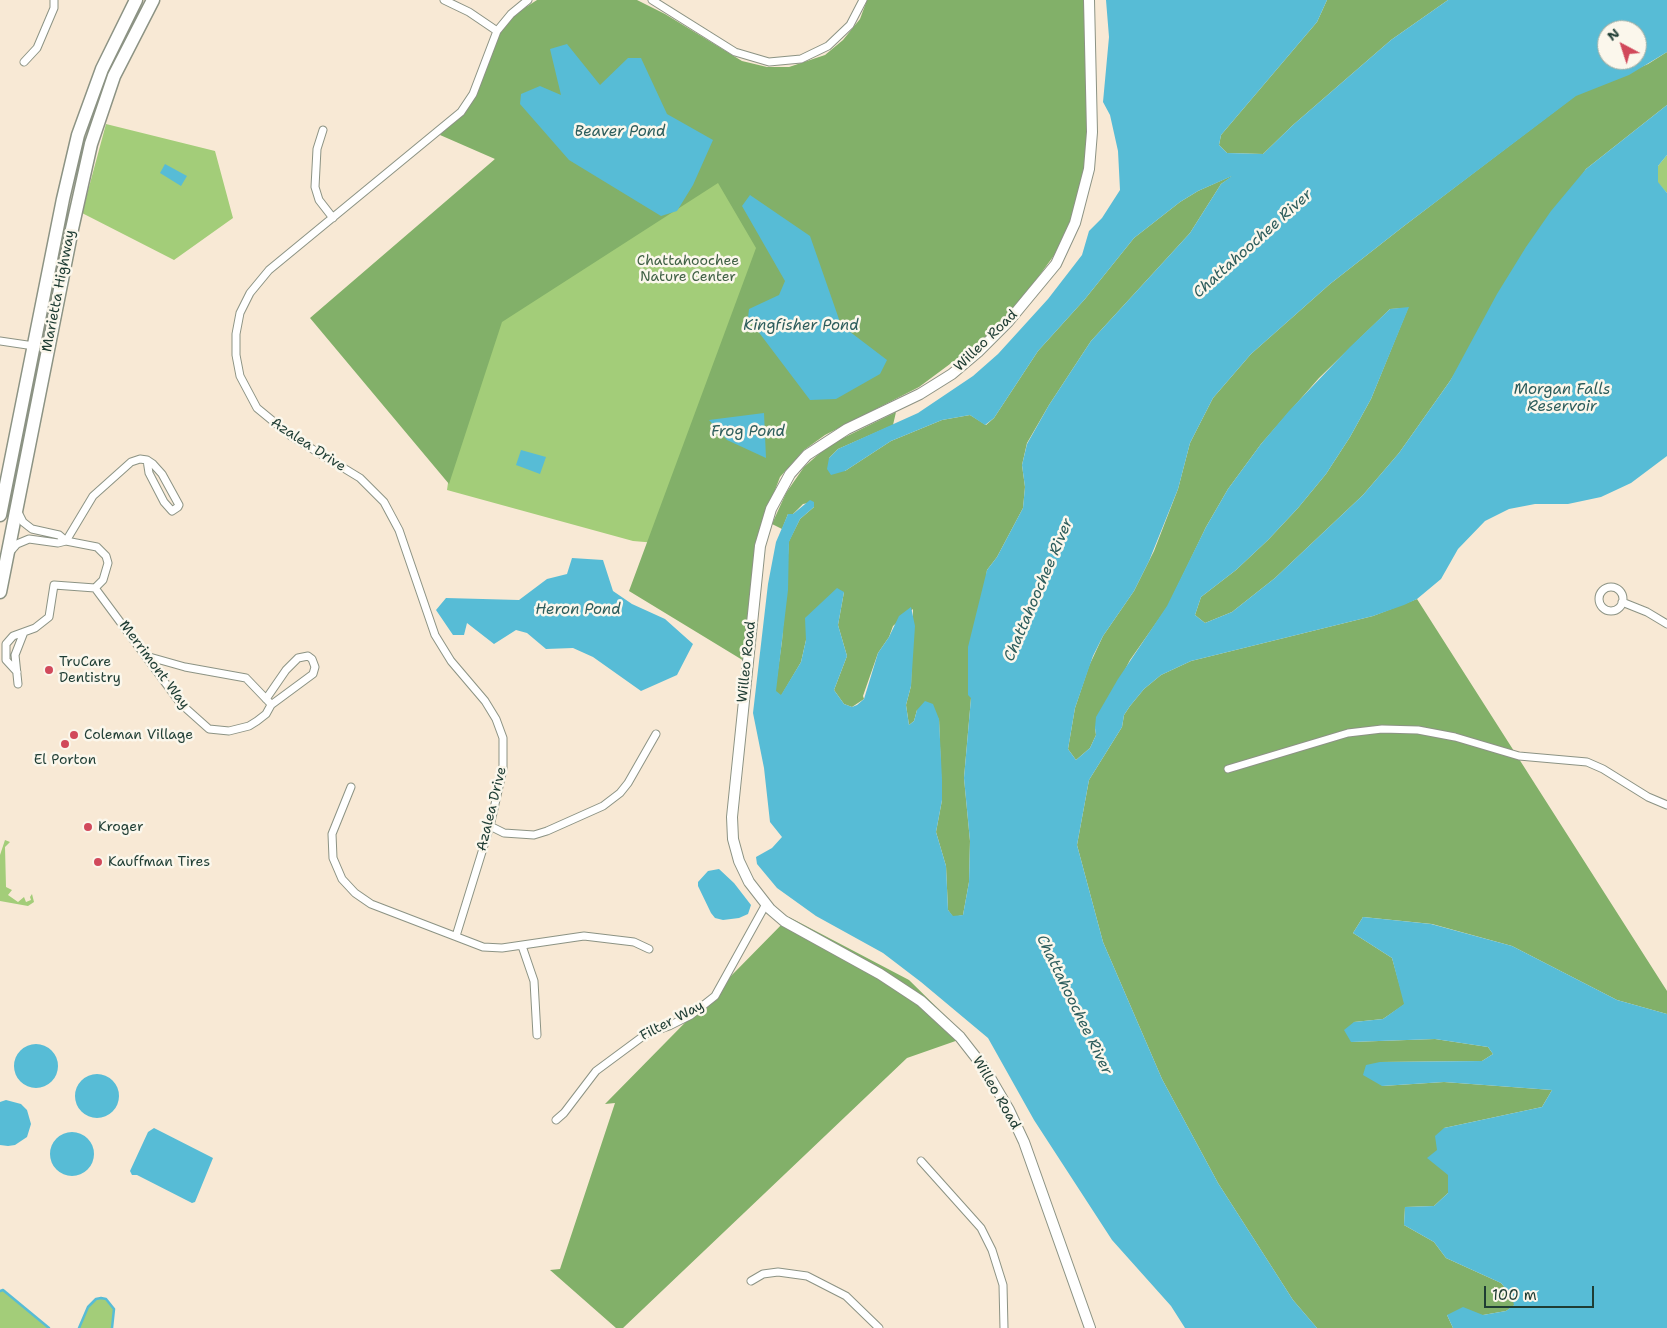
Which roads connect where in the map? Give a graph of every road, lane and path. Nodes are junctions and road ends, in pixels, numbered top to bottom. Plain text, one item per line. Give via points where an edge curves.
1 (54, 0) edge
2 (136, 0) edge
3 (152, 0) edge
4 (444, 0) edge
5 (528, 0) edge
6 (652, 0) edge
7 (863, 0) edge
8 (1089, 0) edge
9 (497, 31) junction
10 (24, 62) dead end
11 (323, 130) dead end
12 (333, 218) junction
13 (0, 341) edge
14 (34, 346) junction
15 (147, 460) junction
16 (17, 507) junction
17 (0, 514) edge
18 (66, 540) junction
19 (8, 554) junction
20 (95, 588) junction
21 (0, 592) edge
22 (1622, 602) dead end
23 (1667, 624) edge
24 (24, 632) junction
25 (146, 656) junction
26 (16, 672) junction
27 (18, 684) dead end
28 (268, 702) junction
29 (656, 734) dead end
30 (1228, 769) dead end
31 (351, 788) dead end
32 (1667, 805) edge
33 (490, 826) junction
34 (766, 904) junction
35 (456, 936) junction
36 (522, 946) junction
37 (649, 949) dead end
38 (537, 1035) dead end
39 (556, 1120) dead end
40 (921, 1162) dead end
41 (751, 1281) dead end
42 (879, 1328) edge
43 (1004, 1328) edge
44 (1090, 1328) edge

1 - 10 street via 54,8 37,48
2 - 14 highway, Marietta Highway via 106,60 78,135
3 - 16 highway, Marietta Highway via 118,68 91,144
4 - 9 street
5 - 9 street, Azalea Drive
6 - 7 street via 735,52 769,62 801,59 828,46 850,25
8 - 34 street, Willeo Road via 1092,132 1089,169 1076,224 1056,264 1008,322 952,374 920,394 847,429 807,455 785,482 768,520 760,546 732,817 739,860 749,882
9 - 12 street, Azalea Drive via 473,94 461,112
11 - 12 street via 317,149 315,187 319,200
12 - 33 street, Azalea Drive via 269,270 250,293 240,314 236,334 240,376 265,417 360,478 393,515 435,635 485,701 503,738 504,769
13 - 14 street
14 - 17 highway, Marietta Highway
15 - 15 street via 162,474 180,505 176,509 172,511 164,502 149,473
15 - 18 street via 131,462 106,483 93,496
16 - 18 street via 27,526 58,534
16 - 19 highway, Marietta Highway
18 - 19 street via 58,543 29,539 17,544
18 - 20 street via 93,545 106,556 108,568
19 - 21 highway, Marietta Highway
20 - 24 street via 54,585 49,617
20 - 25 street, Merrimont Way
22 - 23 street
24 - 26 street via 16,651
24 - 26 street via 12,636 4,650 6,660
25 - 28 street via 246,678
25 - 28 street, Merrimont Way via 181,704 209,730 229,731 249,726 266,714
26 - 27 street
28 - 28 street via 286,670 301,656 312,659 313,674
29 - 33 street via 628,784 603,806 534,835 504,833
30 - 32 street via 1348,733 1382,729 1418,730 1519,756 1587,762
31 - 35 street via 332,834 332,858 342,879 355,894 371,904
33 - 35 street, Azalea Drive
34 - 39 street, Filter Way via 715,996 691,1015 646,1034 596,1071
34 - 44 street, Willeo Road via 784,921 880,974 921,1002 950,1027 977,1058 1009,1110 1024,1142
35 - 36 street via 483,947
36 - 37 street via 584,936 634,942
36 - 38 street via 534,981
40 - 43 street via 982,1228 1002,1285
41 - 42 street via 763,1274 778,1272 807,1276 846,1296

